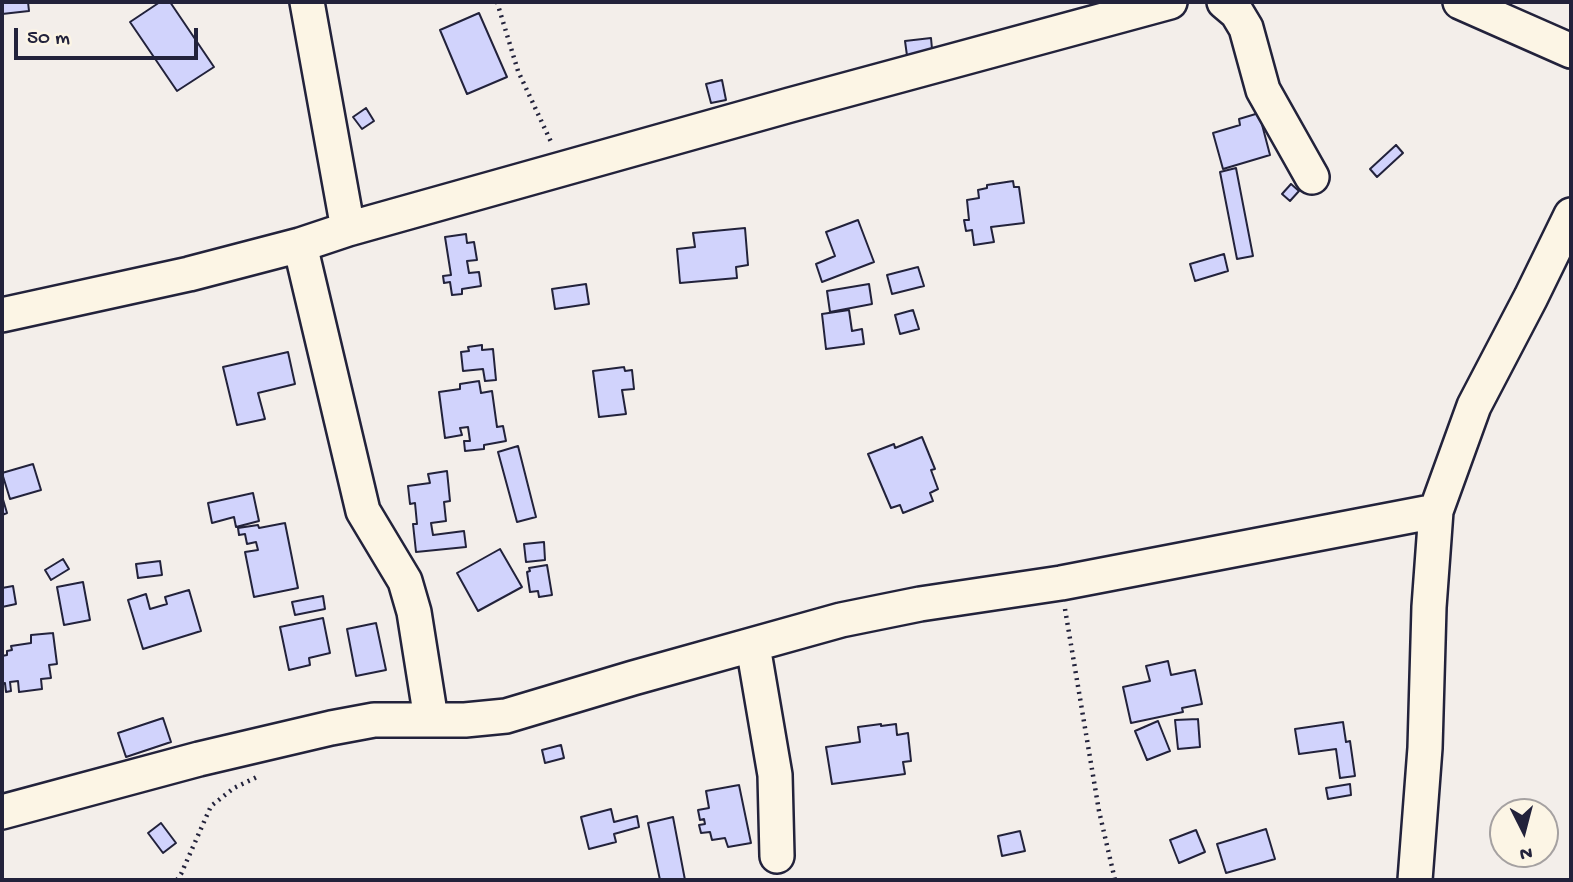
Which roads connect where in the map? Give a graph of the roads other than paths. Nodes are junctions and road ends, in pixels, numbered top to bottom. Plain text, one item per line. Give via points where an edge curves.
1 (307, 2) edge
2 (1171, 2) edge
3 (1224, 2) edge
4 (1460, 2) edge
5 (1571, 51) edge
6 (1312, 177) dead end
7 (1571, 215) edge
8 (348, 229) junction
9 (300, 244) junction
10 (2, 315) edge
11 (1436, 511) junction
12 (753, 646) junction
13 (431, 719) junction
14 (2, 812) edge
15 (777, 856) dead end
16 (1415, 880) edge

1 - 8 street
2 - 8 street
3 - 6 street via 1246,29 1263,90
4 - 5 street
7 - 11 street via 1474,405
8 - 9 street
9 - 10 street
9 - 13 street via 363,511 404,580 414,612
11 - 12 street via 1061,583 920,604 841,620
11 - 16 street
12 - 13 street via 506,716
12 - 15 street via 775,775
13 - 14 street via 374,720 331,728

